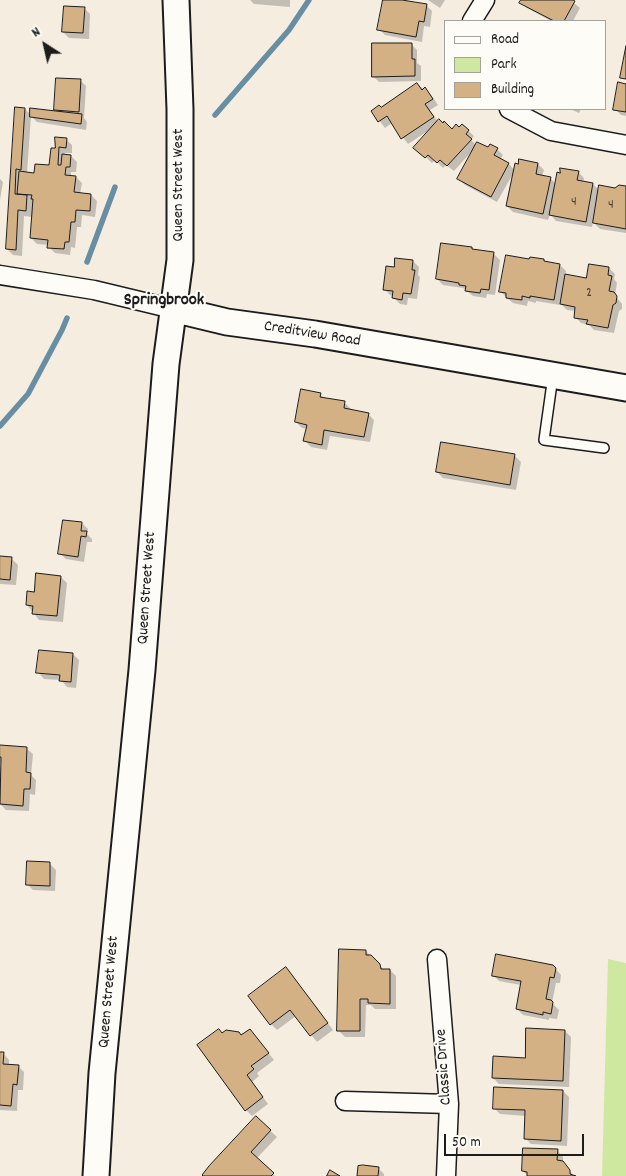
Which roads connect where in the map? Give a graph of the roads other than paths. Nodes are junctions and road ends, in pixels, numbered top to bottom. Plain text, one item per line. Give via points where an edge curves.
1 (176, 0) edge
2 (485, 0) edge
3 (473, 20) edge
4 (511, 110) edge
5 (626, 145) edge
6 (0, 275) edge
7 (173, 309) junction
8 (554, 376) junction
9 (626, 388) edge
10 (604, 448) dead end
11 (437, 959) dead end
12 (345, 1101) dead end
13 (449, 1104) junction
14 (96, 1176) edge
15 (446, 1176) edge

1 - 7 main road, Queen Street West via 180,260
2 - 3 street
4 - 5 street via 551,131
6 - 7 street, Creditview Road via 94,290
7 - 8 main road, Creditview Road via 226,322 315,334
7 - 14 main road, Queen Street West via 142,670 102,1073
8 - 9 main road, Creditview Road
8 - 10 lane via 544,440
11 - 13 street, Classic Drive
12 - 13 street
13 - 15 street, Classic Drive

